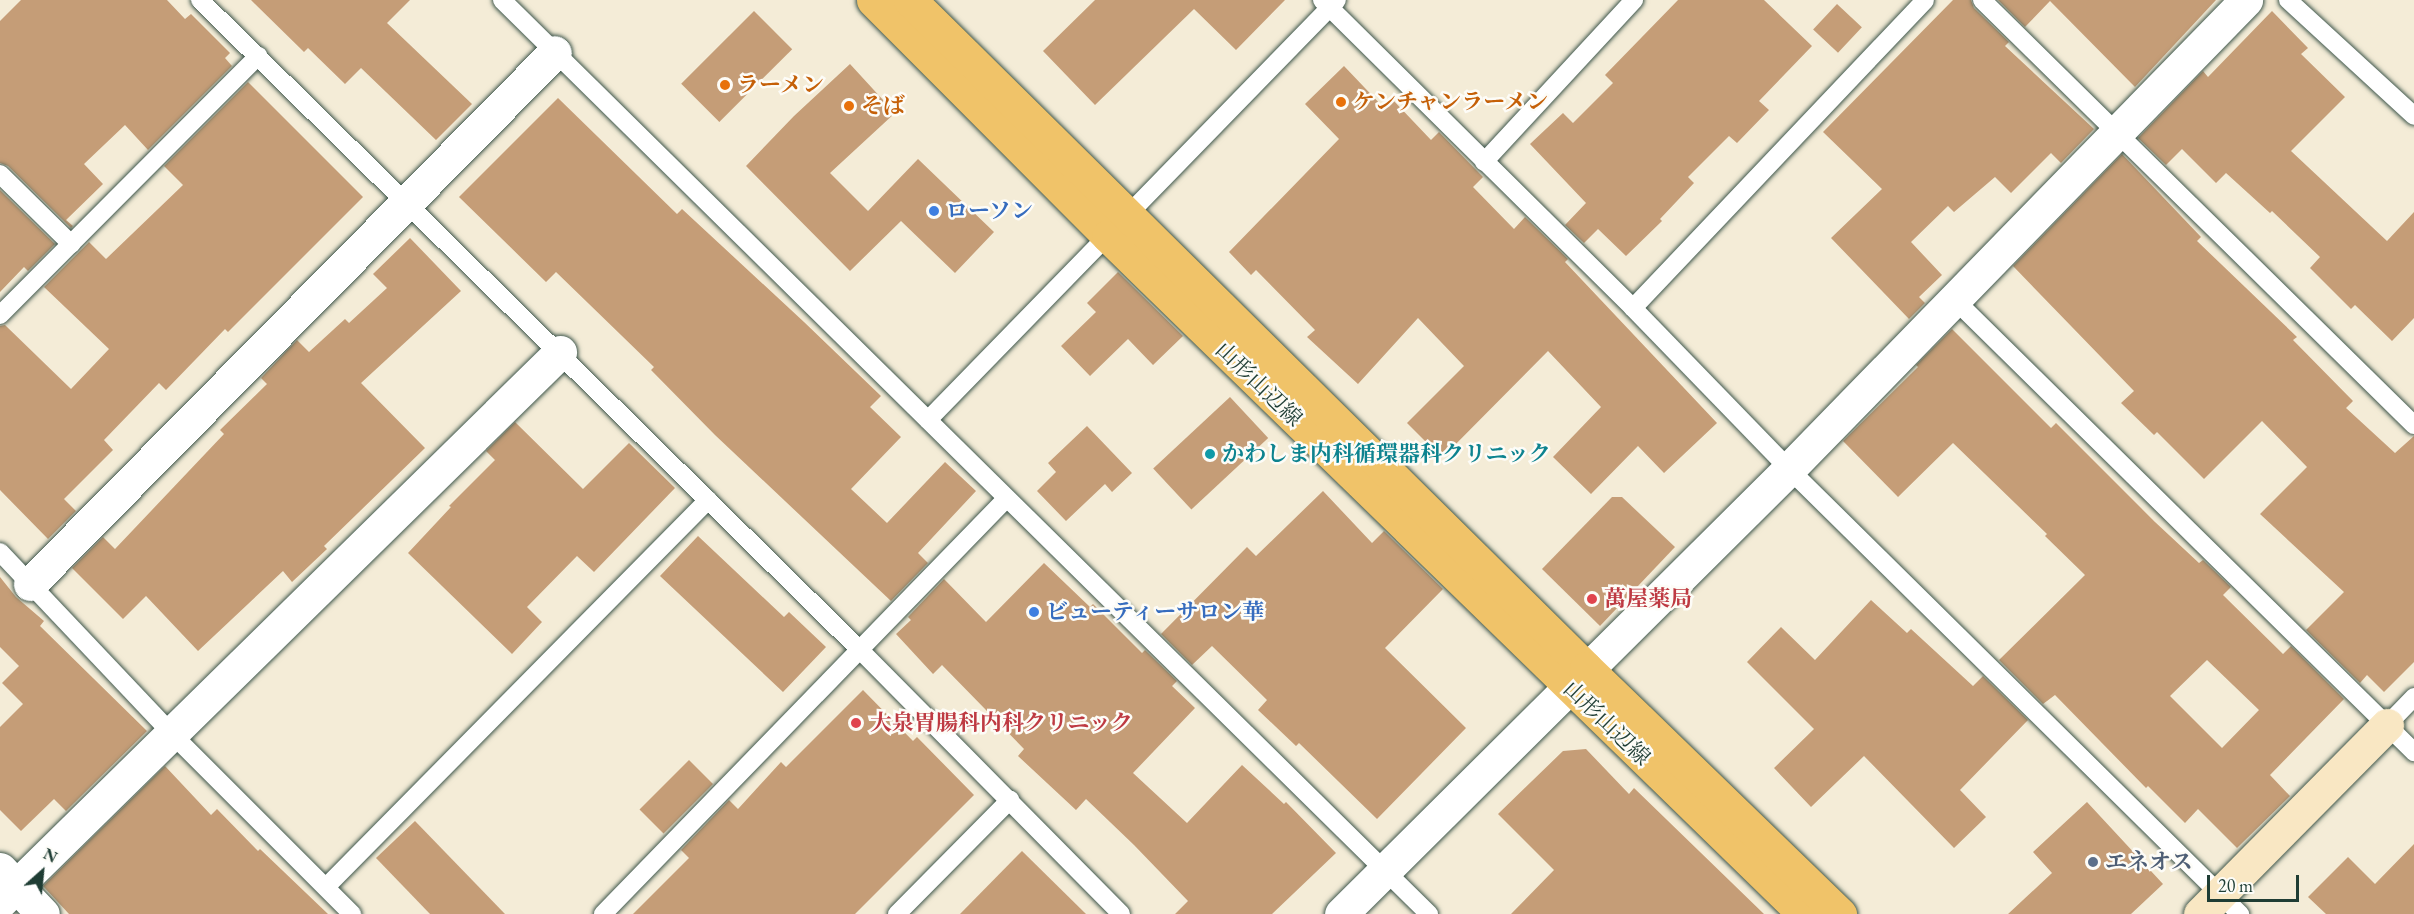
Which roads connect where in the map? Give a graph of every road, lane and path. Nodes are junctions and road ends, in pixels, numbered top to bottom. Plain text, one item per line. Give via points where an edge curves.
1 (200, 0) edge
2 (502, 0) edge
3 (873, 0) edge
4 (910, 0) edge
5 (1634, 0) edge
6 (1925, 0) edge
7 (1982, 0) edge
8 (2246, 0) edge
9 (2288, 0) edge
10 (1329, 3) edge
11 (555, 52) junction
12 (258, 56) junction
13 (2414, 117) edge
14 (2117, 131) junction
15 (1484, 162) junction
16 (0, 174) edge
17 (406, 201) junction
18 (1117, 227) junction
19 (71, 244) junction
20 (1954, 299) junction
21 (1633, 308) junction
22 (0, 315) edge
23 (560, 352) junction
24 (928, 420) junction
25 (2414, 425) edge
26 (1789, 469) junction
27 (708, 500) junction
28 (1006, 500) junction
29 (0, 552) edge
30 (30, 584) junction
31 (860, 650) junction
32 (1577, 677) junction
33 (2414, 698) edge
34 (2387, 725) junction
35 (172, 734) junction
36 (2414, 752) edge
37 (1010, 800) junction
38 (1384, 870) junction
39 (5, 886) edge
40 (326, 887) junction
41 (2220, 907) edge
42 (43, 914) edge
43 (352, 914) edge
44 (603, 914) edge
45 (897, 914) edge
46 (1121, 914) edge
47 (1341, 914) edge
48 (1429, 914) edge
49 (1804, 914) edge
50 (1840, 914) edge

1 - 12 lane
2 - 11 lane
3 - 18 main road, 山形山辺線
4 - 18 main road, 山形山辺線
5 - 15 lane
6 - 21 lane
7 - 14 lane
8 - 14 street
9 - 13 lane
10 - 15 lane
10 - 18 lane
11 - 17 street
11 - 24 lane
12 - 17 lane
12 - 19 lane
14 - 20 street
14 - 25 lane
15 - 21 lane
16 - 19 lane
17 - 23 lane
17 - 30 street
18 - 24 lane
18 - 32 main road, 山形山辺線
19 - 22 lane
20 - 26 street
20 - 34 lane
21 - 26 lane
23 - 27 lane
23 - 35 street
24 - 28 lane
26 - 32 street
26 - 41 lane
27 - 31 lane
27 - 40 lane
28 - 31 lane
28 - 38 lane
29 - 30 lane
30 - 35 lane
31 - 37 lane
31 - 44 lane
32 - 38 street
32 - 49 main road, 山形山辺線
32 - 50 main road, 山形山辺線
33 - 34 lane
34 - 36 lane
34 - 41 street
35 - 39 street
35 - 40 lane
37 - 45 lane
37 - 46 lane
38 - 47 street
38 - 48 lane
39 - 42 street
40 - 43 lane

